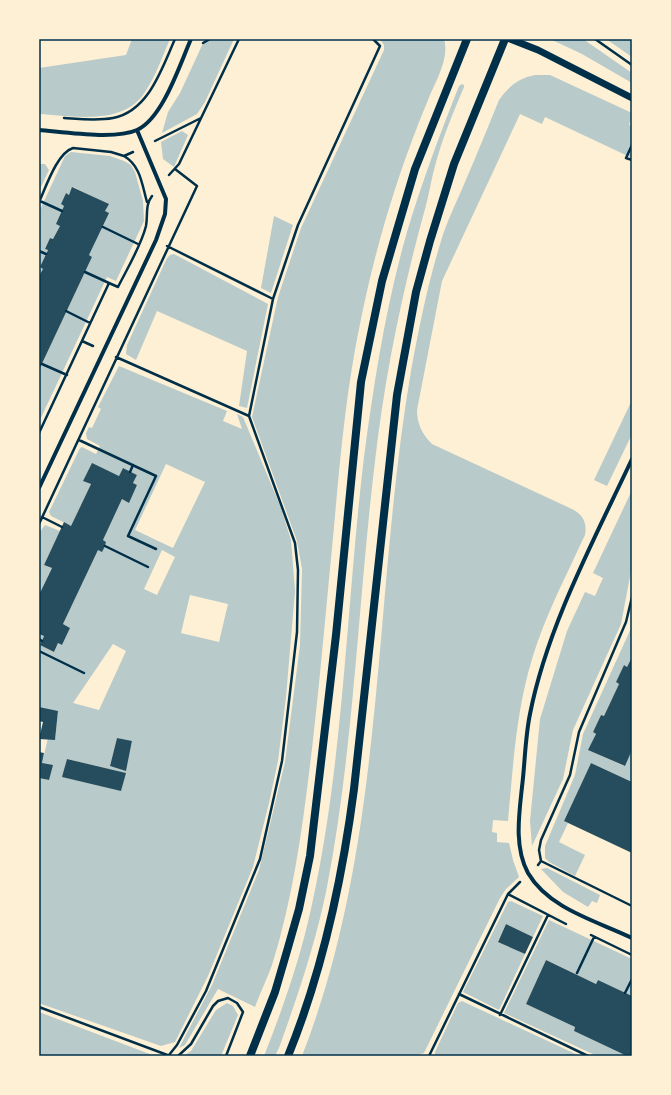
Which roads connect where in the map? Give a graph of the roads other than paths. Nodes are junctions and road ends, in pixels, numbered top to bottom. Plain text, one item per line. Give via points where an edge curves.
1 (191, 39) edge
2 (467, 39) edge
3 (505, 39) edge
4 (510, 39) edge
5 (632, 98) edge
6 (39, 130) edge
7 (137, 130) junction
8 (632, 459) edge
9 (39, 488) edge
10 (632, 938) edge
11 (250, 1056) edge
12 (288, 1056) edge

1 - 7 street via 164,98 147,123
2 - 11 main road via 415,169 382,281 361,382 335,643 310,856 299,909 275,992
3 - 12 main road via 454,164 416,292 396,395 346,850 324,951 310,1000
4 - 5 street via 542,52
6 - 7 street via 112,134
7 - 9 street via 166,199 165,214 156,240
8 - 10 street via 552,633 529,715 519,830 523,862 536,884 556,901

